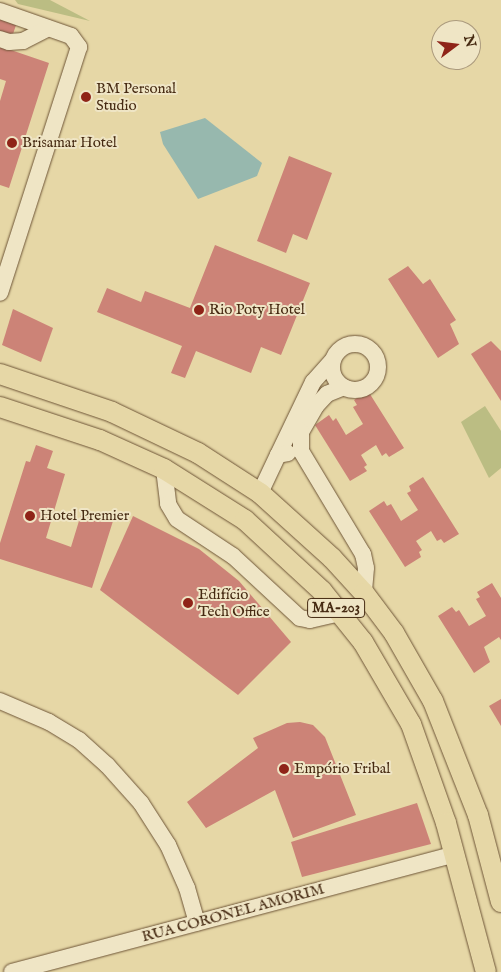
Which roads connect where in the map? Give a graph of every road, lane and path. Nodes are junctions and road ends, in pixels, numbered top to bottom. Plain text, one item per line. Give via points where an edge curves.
1 (0, 12) edge
2 (48, 28) junction
3 (0, 39) edge
4 (0, 292) edge
5 (332, 360) junction
6 (0, 374) edge
7 (344, 387) junction
8 (0, 407) edge
9 (278, 454) junction
10 (304, 460) junction
11 (164, 469) junction
12 (260, 493) junction
13 (364, 593) junction
14 (340, 612) junction
15 (0, 700) edge
16 (454, 854) junction
17 (501, 902) edge
18 (197, 923) junction
19 (45, 967) edge
20 (12, 972) edge
21 (486, 972) edge

1 - 2 street
2 - 3 street via 23,41
2 - 4 street via 71,36 79,47
5 - 7 street via 334,376
5 - 7 street via 348,344 364,345 376,355 378,371 371,384 358,390
5 - 9 street via 313,382
6 - 12 main road, MA-203 via 121,416 198,453
7 - 10 street via 321,400 304,425 300,444
8 - 11 main road, MA-203 via 100,440
9 - 10 street via 291,453
9 - 12 street
10 - 13 street via 363,554 366,568
11 - 14 main road, MA-203 via 245,520 286,555
11 - 14 street via 168,504 177,520 233,556 300,618 310,620
12 - 13 main road, MA-203
13 - 17 main road, MA-203 via 418,671 446,728 478,814
14 - 16 main road, MA-203 via 383,671 411,724 432,776
15 - 18 street via 49,722 79,740 141,803 178,866
16 - 18 street, RUA CORONEL AMORIM
16 - 21 main road, MA-203
18 - 19 street, RUA CORONEL AMORIM
19 - 20 street, RUA CORONEL AMORIM

